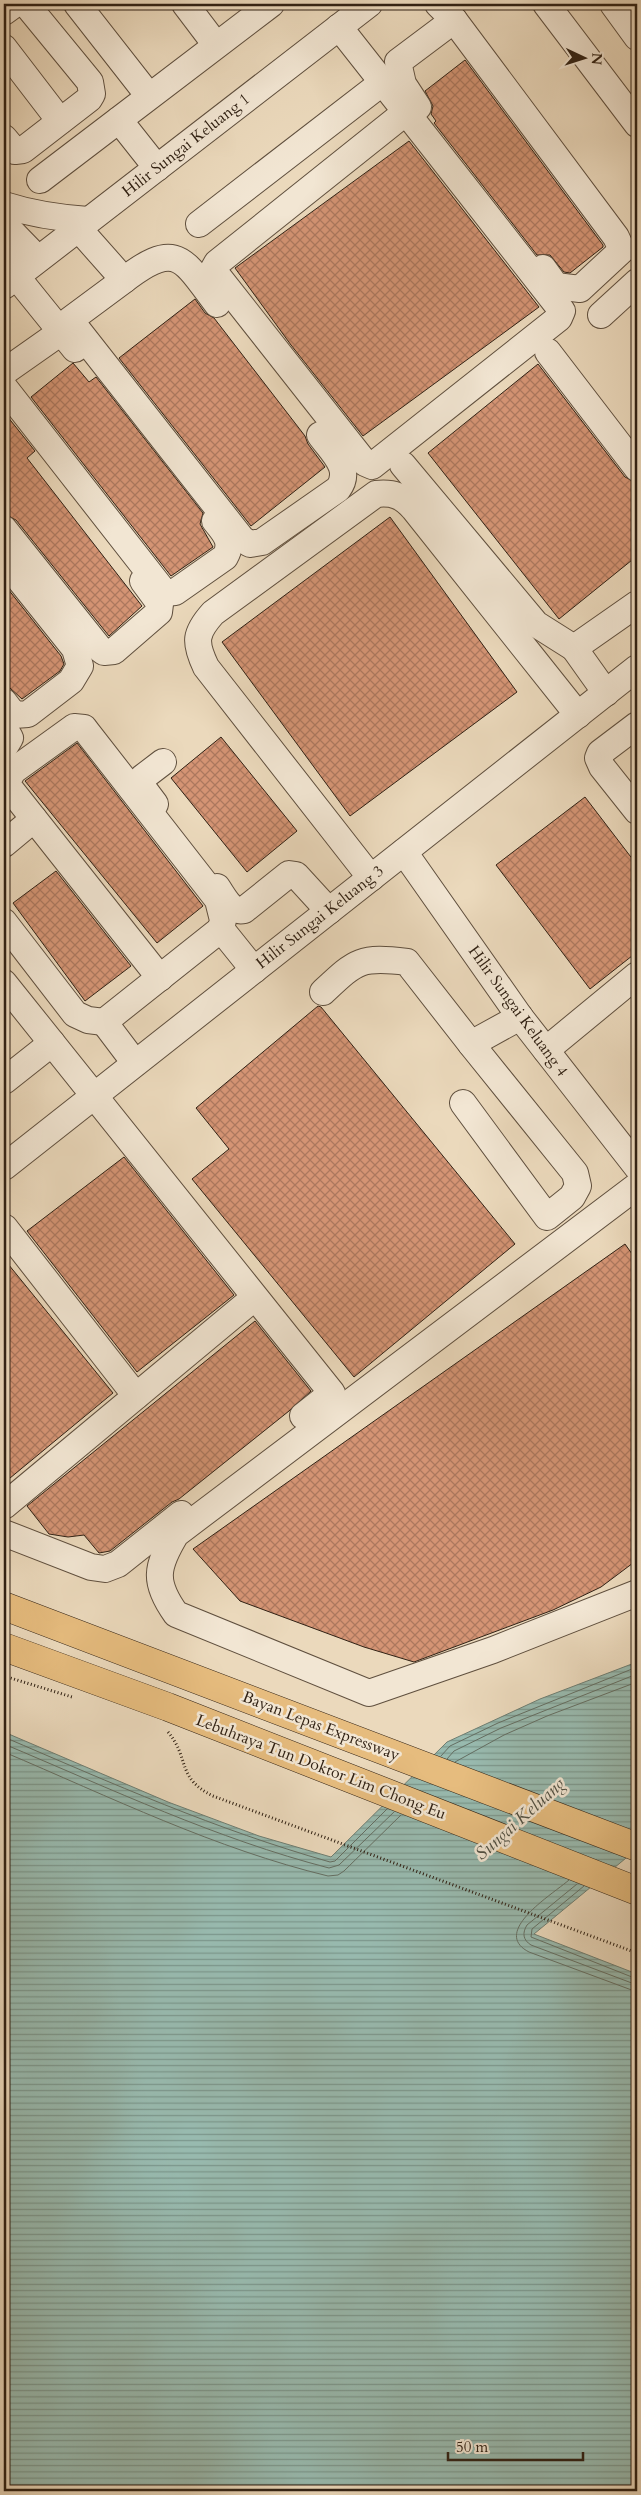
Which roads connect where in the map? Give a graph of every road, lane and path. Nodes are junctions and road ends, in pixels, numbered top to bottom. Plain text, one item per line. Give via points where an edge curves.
1 (15, 4) edge
2 (26, 4) edge
3 (77, 4) edge
4 (270, 4) edge
5 (369, 4) edge
6 (546, 4) edge
7 (613, 4) edge
8 (187, 5) edge
9 (4, 12) edge
10 (446, 12) edge
11 (339, 27) junction
12 (637, 37) edge
13 (216, 45) junction
14 (4, 48) edge
15 (383, 82) junction
16 (149, 96) junction
17 (406, 112) junction
18 (119, 120) junction
19 (60, 121) junction
20 (637, 124) edge
21 (4, 138) edge
22 (157, 168) junction
23 (40, 180) dead end
24 (4, 205) edge
25 (4, 224) edge
26 (83, 224) junction
27 (198, 224) dead end
28 (38, 259) junction
29 (8, 272) edge
30 (124, 280) junction
31 (637, 282) edge
32 (601, 315) dead end
33 (61, 332) junction
34 (548, 352) dead end
35 (4, 372) edge
36 (4, 387) edge
37 (4, 405) edge
38 (403, 465) dead end
39 (637, 468) edge
40 (4, 528) edge
41 (4, 560) edge
42 (637, 604) edge
43 (574, 648) junction
44 (637, 668) edge
45 (606, 693) junction
46 (4, 702) edge
47 (578, 715) junction
48 (637, 726) edge
49 (4, 728) edge
50 (4, 748) edge
51 (163, 762) dead end
52 (7, 793) edge
53 (637, 812) edge
54 (34, 819) junction
55 (4, 844) edge
56 (404, 852) junction
57 (371, 878) junction
58 (329, 911) junction
59 (4, 922) edge
60 (221, 929) junction
61 (254, 970) junction
62 (637, 975) edge
63 (160, 978) junction
64 (4, 983) edge
65 (323, 992) dead end
66 (520, 1018) junction
67 (104, 1022) junction
68 (52, 1043) junction
69 (471, 1044) junction
70 (546, 1050) junction
71 (135, 1063) junction
72 (4, 1081) edge
73 (93, 1096) junction
74 (463, 1103) dead end
75 (4, 1167) edge
76 (637, 1167) edge
77 (637, 1186) edge
78 (4, 1228) edge
79 (254, 1298) junction
80 (136, 1396) junction
81 (4, 1506) edge
82 (4, 1533) edge
83 (4, 1592) edge
84 (637, 1593) edge
85 (4, 1606) edge
86 (4, 1630) edge
87 (4, 1647) edge
88 (4, 1676) edge
89 (80, 1698) dead end
90 (162, 1725) dead end
91 (637, 1833) edge
92 (637, 1848) edge
93 (637, 1871) edge
94 (637, 1891) edge
95 (637, 1952) edge

1 - 9 street
2 - 19 street via 92,88 88,99
3 - 16 street
4 - 13 street
5 - 11 street, Hilir Sungai Keluang 1
6 - 20 street
7 - 12 street
8 - 13 street
10 - 10 street via 616,237 622,250 580,289 556,286 403,84 398,62
11 - 15 street
11 - 22 street, Hilir Sungai Keluang 1
13 - 16 street
14 - 19 street
15 - 17 street
15 - 27 street
16 - 18 street
17 - 17 street via 217,263 214,270 365,463 372,466 559,318 562,310
18 - 22 street
18 - 23 street
19 - 21 street via 19,152 11,148
22 - 26 street, Hilir Sungai Keluang 1
24 - 26 street
25 - 28 street
26 - 28 street, Hilir Sungai Keluang 1
26 - 30 street
28 - 29 street, Hilir Sungai Keluang 1
29 - 33 street
30 - 30 street via 70,320 242,539 250,544 262,542 338,489 344,482 342,464 190,268 177,259 161,257 146,263
31 - 32 street
33 - 35 street
33 - 36 street via 226,535 229,550 225,557 175,592 165,593
34 - 39 street
37 - 40 street via 158,600 159,612 114,651 104,652
38 - 43 street via 536,624
41 - 46 street via 74,649 80,666 70,681 28,714 14,715
42 - 43 street
43 - 45 street
44 - 45 street, Hilir Sungai Keluang 3
45 - 47 street, Hilir Sungai Keluang 3
47 - 56 street, Hilir Sungai Keluang 3
47 - 57 street via 414,509 404,498 394,494 376,494 213,613 198,634 206,667
48 - 53 street via 600,753 598,758
49 - 50 street via 10,738
51 - 58 street via 142,778 140,784 233,909 244,910 289,874 302,880
52 - 54 street
52 - 60 street via 13,771 69,729 84,728 218,900 223,920
54 - 55 street
54 - 63 street
56 - 57 street, Hilir Sungai Keluang 3
56 - 66 street, Hilir Sungai Keluang 4
57 - 58 street, Hilir Sungai Keluang 3
58 - 61 street, Hilir Sungai Keluang 3
59 - 67 street via 75,1014
60 - 61 street
60 - 63 street
61 - 71 street, Hilir Sungai Keluang 3
62 - 70 street
63 - 67 street
64 - 68 street
65 - 69 street via 351,965 379,958 407,962
66 - 69 street
66 - 70 street, Hilir Sungai Keluang 4
67 - 71 street
68 - 72 street
68 - 73 street
69 - 74 street via 575,1173 578,1186 572,1197 547,1217
70 - 76 street, Hilir Sungai Keluang 4
71 - 73 street, Hilir Sungai Keluang 3
73 - 75 street, Hilir Sungai Keluang 3
73 - 79 street
77 - 84 street via 176,1534 163,1556 160,1580 163,1596 176,1614 369,1693 493,1650
78 - 80 street
79 - 80 street
79 - 82 street via 332,1393 118,1564 105,1570
80 - 81 street
83 - 91 highway
85 - 92 highway, Bayan Lepas Expressway
86 - 93 highway, Bayan Lepas Expressway
87 - 94 highway, Lebuhraya Tun Doktor Lim Chong Eu
88 - 89 path via 58,1695
90 - 95 path via 174,1738 190,1780 213,1796

